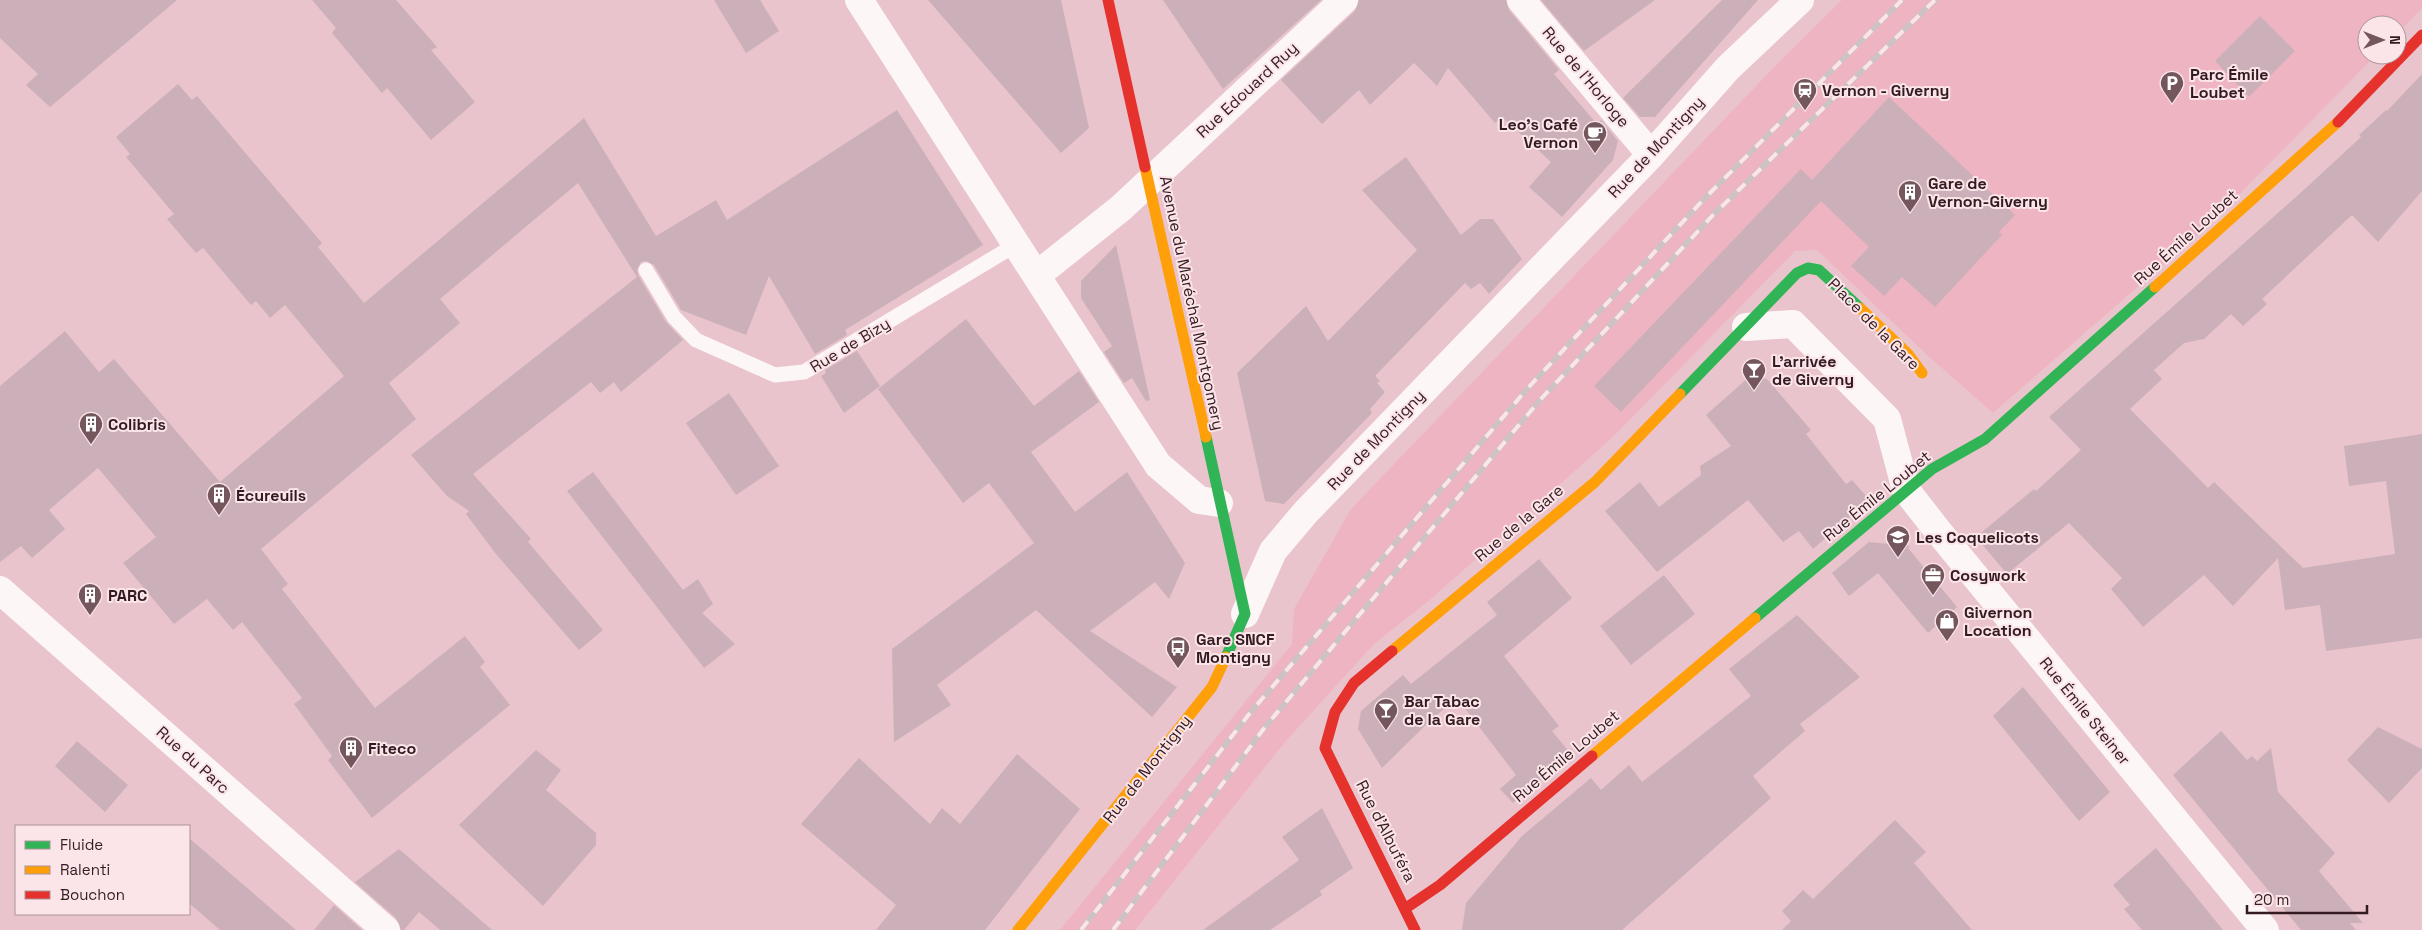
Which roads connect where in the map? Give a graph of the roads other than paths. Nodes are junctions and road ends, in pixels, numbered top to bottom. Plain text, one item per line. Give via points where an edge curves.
1 (859, 0) edge
2 (1108, 0) edge
3 (1344, 0) edge
4 (1521, 0) edge
5 (1800, 0) edge
6 (2422, 35) edge
7 (1651, 155) junction
8 (1149, 181) junction
9 (1017, 244) junction
10 (646, 270) dead end
11 (1037, 275) junction
12 (1746, 327) junction
13 (1922, 373) dead end
14 (1906, 490) junction
15 (1219, 503) junction
16 (0, 590) edge
17 (1244, 614) junction
18 (1325, 748) joint
19 (1406, 908) junction
20 (386, 930) edge
21 (1018, 930) edge
22 (1415, 930) edge
23 (2265, 930) edge

1 - 9 street
2 - 8 street, Avenue du Maréchal Montgomery
3 - 8 street, Rue Edouard Ruy
4 - 7 street, Rue de l'Horloge
5 - 7 street, Rue de Montigny via 1728,68
6 - 14 street, Rue Émile Loubet via 2327,134 1985,439 1932,469
7 - 17 street, Rue de Montigny via 1306,512 1272,551
8 - 11 street, Rue Edouard Ruy via 1121,208
8 - 15 street, Avenue du Maréchal Montgomery
9 - 10 lane, Rue de Bizy via 804,372 775,375 696,340 674,317
9 - 11 street
11 - 15 street via 1158,465 1199,500
12 - 13 street, Place de la Gare via 1797,273 1808,268 1819,270 1908,354
12 - 14 street via 1793,324 1886,419
12 - 18 street, Rue de la Gare via 1595,482 1354,683 1335,712
14 - 19 street, Rue Émile Loubet via 1440,885
14 - 23 street, Rue Émile Steiner
15 - 17 street, Avenue du Maréchal Montgomery
16 - 20 street, Rue du Parc
17 - 21 street, Rue de Montigny via 1212,687
18 - 19 street, Rue d'Albuféra
19 - 22 street, Rue d'Albuféra

